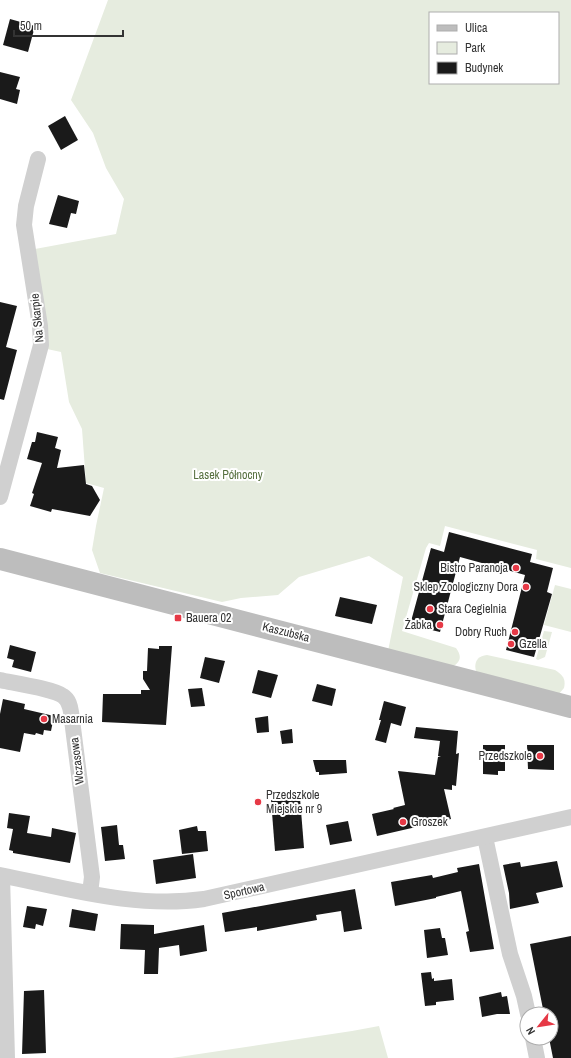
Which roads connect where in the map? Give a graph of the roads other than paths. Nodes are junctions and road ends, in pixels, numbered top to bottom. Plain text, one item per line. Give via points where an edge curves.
1 (38, 160) dead end
2 (0, 497) edge
3 (0, 559) edge
4 (0, 680) edge
5 (571, 707) edge
6 (571, 817) edge
7 (485, 837) junction
8 (1, 875) edge
9 (90, 893) junction
10 (526, 1006) edge
11 (535, 1046) edge
12 (7, 1058) edge
13 (538, 1058) edge

1 - 2 street, Na Skarpie via 26,206 24,225 41,345
3 - 5 main road, Kaszubska
4 - 9 street, Wczasowa via 54,692 64,696 68,702 92,877
6 - 7 street, Sportowa
7 - 9 street, Sportowa via 204,900 157,903
7 - 10 street via 509,948
8 - 9 street, Sportowa
8 - 12 street
11 - 13 street

